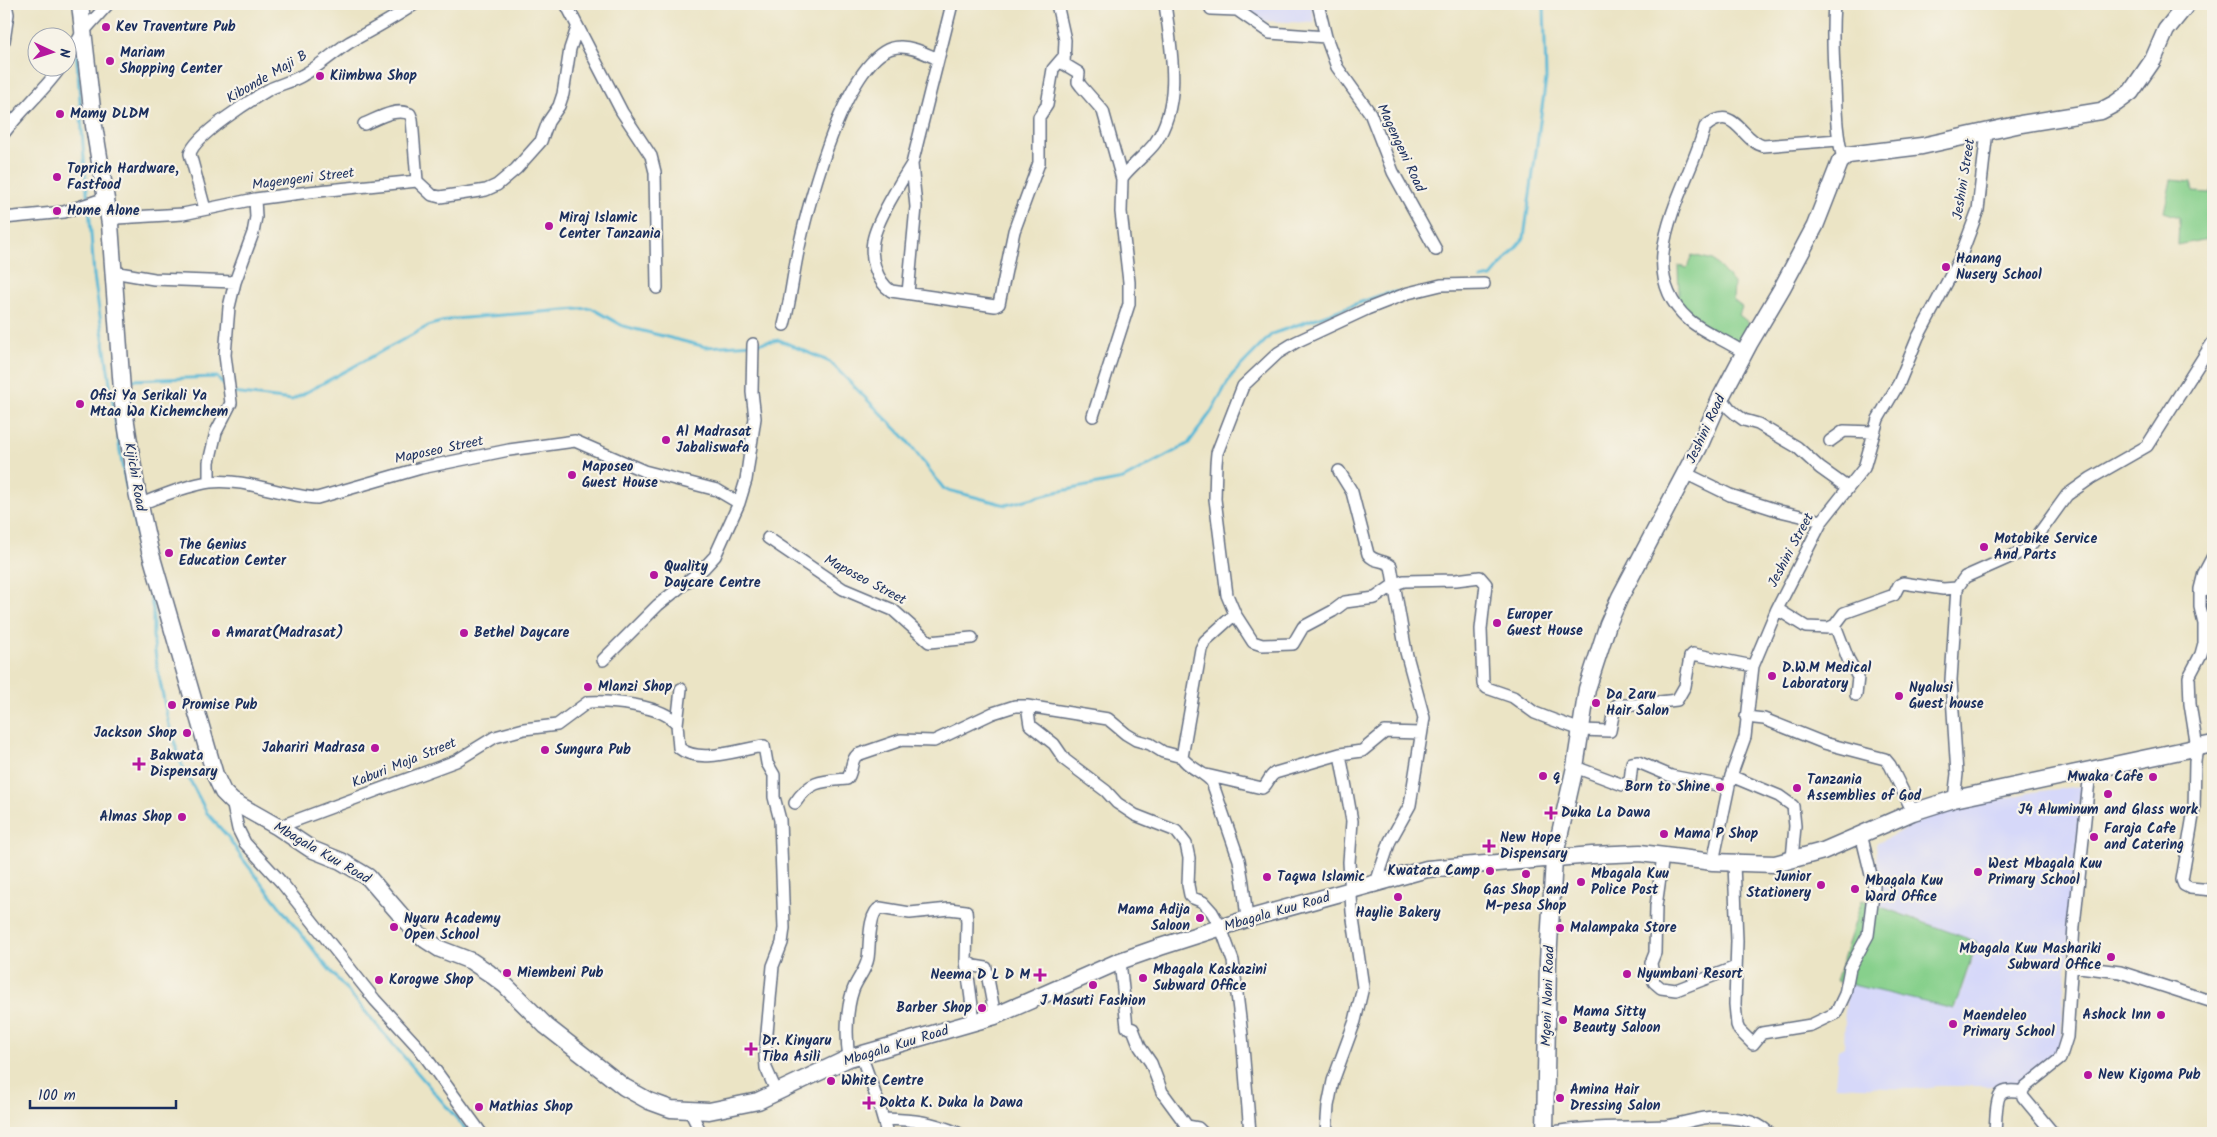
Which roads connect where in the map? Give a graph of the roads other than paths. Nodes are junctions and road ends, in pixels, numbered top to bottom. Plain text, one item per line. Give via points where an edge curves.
1 (6, 4) edge
2 (80, 4) edge
3 (108, 4) edge
4 (415, 4) edge
5 (566, 4) edge
6 (952, 4) edge
7 (1057, 4) edge
8 (1165, 4) edge
9 (1318, 4) edge
10 (1834, 4) edge
11 (2187, 4) edge
12 (1212, 9) dead end
13 (577, 28) junction
14 (82, 33) junction
15 (1326, 37) junction
16 (78, 40) edge
17 (4, 42) edge
18 (1065, 55) junction
19 (938, 59) junction
20 (53, 78) edge
21 (364, 124) dead end
22 (1987, 131) junction
23 (4, 133) edge
24 (1838, 140) junction
25 (1843, 158) junction
26 (912, 164) junction
27 (1122, 179) junction
28 (417, 181) junction
29 (106, 198) junction
30 (255, 199) junction
31 (205, 209) junction
32 (4, 218) edge
33 (110, 224) junction
34 (1436, 250) dead end
35 (113, 272) junction
36 (235, 282) junction
37 (1484, 284) dead end
38 (657, 288) dead end
39 (908, 293) junction
40 (784, 325) dead end
41 (2213, 342) edge
42 (753, 344) dead end
43 (1744, 353) junction
44 (1721, 397) junction
45 (1093, 416) dead end
46 (1874, 432) junction
47 (1830, 441) dead end
48 (1339, 471) dead end
49 (1686, 473) junction
50 (209, 482) junction
51 (1848, 488) junction
52 (140, 504) junction
53 (739, 504) junction
54 (1822, 521) junction
55 (768, 538) dead end
56 (2213, 556) edge
57 (1395, 584) junction
58 (1957, 588) junction
59 (2200, 589) junction
60 (2213, 590) edge
61 (1777, 608) junction
62 (1235, 614) junction
63 (1835, 625) junction
64 (972, 638) dead end
65 (603, 660) dead end
66 (1753, 666) junction
67 (681, 689) dead end
68 (1856, 695) dead end
69 (1027, 706) junction
70 (1746, 717) junction
71 (677, 724) junction
72 (1581, 730) junction
73 (1421, 733) junction
74 (2213, 744) edge
75 (2197, 748) junction
76 (1340, 754) junction
77 (1182, 757) junction
78 (1575, 767) junction
79 (2090, 771) junction
80 (1206, 775) junction
81 (1730, 782) junction
82 (1954, 799) junction
83 (232, 801) junction
84 (795, 803) dead end
85 (1913, 812) junction
86 (278, 827) junction
87 (1861, 834) junction
88 (1663, 856) junction
89 (1554, 860) junction
90 (1792, 860) junction
91 (1713, 862) junction
92 (1734, 863) junction
93 (1376, 883) junction
94 (2213, 890) edge
95 (1351, 891) junction
96 (1247, 919) junction
97 (1221, 928) junction
98 (966, 961) junction
99 (1120, 961) junction
100 (2071, 966) junction
101 (1736, 967) junction
102 (2213, 1002) edge
103 (995, 1016) junction
104 (974, 1021) junction
105 (855, 1057) junction
106 (2022, 1092) junction
107 (777, 1093) junction
108 (689, 1109) junction
109 (884, 1119) junction
110 (942, 1130) edge
111 (481, 1133) edge
112 (701, 1133) edge
113 (887, 1133) edge
114 (958, 1133) edge
115 (1203, 1133) edge
116 (1250, 1133) edge
117 (1326, 1133) edge
118 (1546, 1133) edge
119 (1769, 1133) edge
120 (1995, 1133) edge
121 (2052, 1133) edge

1 - 17 street via 8,14
2 - 14 street, Kijichi Road
3 - 14 street
4 - 31 street, Kibonde Maji B via 349,43 302,76 256,98 197,142 190,154
5 - 13 street
6 - 19 street
7 - 18 street via 1063,26
8 - 27 street via 1173,67 1165,122 1153,145
9 - 15 street, Magengeni Road
10 - 24 street via 1832,31
11 - 22 street via 2166,30 2142,78 2116,103 2081,116
12 - 15 street via 1237,10 1270,33
13 - 28 street via 559,106 541,141 516,169 486,190 440,197 432,195
13 - 38 street via 622,112 651,156
14 - 16 street
14 - 29 street, Kijichi Road
15 - 34 street, Magengeni Road via 1337,67 1370,113 1393,172
18 - 27 street via 1064,64 1079,73 1078,82 1101,107
18 - 39 street via 1053,69 1047,106 1039,117 1037,170 1014,231 999,304
19 - 26 street
19 - 40 street via 898,46 877,56 862,72 827,146 798,247
20 - 23 street via 46,89 20,111
21 - 28 street via 393,112 410,114
22 - 25 street via 1922,146
22 - 46 street, Jeshini Street via 1975,221
24 - 25 street
24 - 43 street via 1763,146 1730,120 1716,120 1705,127 1664,241 1662,268 1668,292 1689,320
25 - 43 street, Jeshini Road via 1815,226
26 - 39 street via 916,207
26 - 39 street via 898,185 872,246 877,273 884,285 890,291
27 - 45 street via 1121,212 1129,304
28 - 30 street, Magengeni Street
29 - 32 street via 64,212
29 - 33 street, Kijichi Road
30 - 31 street, Magengeni Street
30 - 36 street via 253,233
31 - 33 street, Magengeni Street via 183,214 118,218
33 - 35 street, Kijichi Road
35 - 36 street via 154,279
35 - 52 street, Kijichi Road via 123,404
36 - 50 street via 225,348 231,403 216,432 209,462
37 - 62 street via 1441,286 1408,293 1374,306 1296,342 1278,353 1246,382 1218,453 1214,488 1224,578
41 - 58 street via 2147,446 2085,481 2067,495 2028,549 1965,577
42 - 53 street via 755,418
43 - 44 street, Jeshini Road
44 - 49 street, Jeshini Road
44 - 51 street via 1730,410 1797,447
46 - 47 street via 1844,431
46 - 51 street, Jeshini Street via 1864,468
48 - 57 street via 1352,492 1368,554 1373,560 1390,564
49 - 54 street via 1730,495
49 - 72 street, Jeshini Road via 1608,624 1588,689
50 - 52 street, Maposeo Street
50 - 53 street, Maposeo Street via 318,498 421,468 509,450 575,441 644,471 716,490
51 - 54 street, Jeshini Street
52 - 83 street, Kijichi Road via 150,551 215,775 223,792
53 - 65 street via 715,556
54 - 61 street, Jeshini Street
55 - 64 street, Maposeo Street via 842,589 893,610 929,642
56 - 59 street
57 - 62 street via 1375,598 1345,602 1303,628 1293,644 1257,644
57 - 72 street via 1412,580 1478,577 1484,580 1486,593 1481,629 1483,684 1513,697 1535,713
57 - 73 street via 1406,652 1423,714
58 - 63 street via 1903,583 1894,595 1844,613
58 - 82 street via 1951,680 1957,774
59 - 60 street
59 - 75 street via 2204,643 2189,677
61 - 63 street via 1806,627 1829,628
61 - 66 street, Jeshini Street
62 - 77 street via 1205,641 1201,649
63 - 68 street via 1858,677
66 - 70 street, Jeshini Street
66 - 72 street via 1691,655 1679,699 1617,705 1610,731
67 - 71 street
69 - 77 street via 1108,719 1136,740
69 - 84 street via 993,713 934,741 901,740 857,754 846,779 818,782
69 - 97 street via 1030,725 1054,744 1068,763 1130,812 1176,831 1186,844 1190,895 1203,902
70 - 81 street, Jeshini Street via 1745,737
70 - 85 street via 1764,719 1824,743 1885,759
71 - 86 street, Kaburi Moja Street via 671,717 650,709 588,702 557,725 494,737 456,761
71 - 107 street via 678,748 715,755 764,746 767,763 774,773 774,797 780,820 784,928 773,966 765,1055 766,1068
72 - 78 street, Jeshini Road
73 - 76 street via 1385,732 1362,751
73 - 93 street via 1410,805 1390,841
74 - 75 street
75 - 79 street
75 - 94 street via 2194,810 2182,880 2190,888
76 - 80 street via 1275,773 1262,788
76 - 95 street via 1352,821
77 - 80 street
78 - 81 street via 1623,785 1630,781 1632,763 1638,762 1671,776
78 - 89 street, Jeshini Road
79 - 82 street, Mbagala Kuu Road
79 - 100 street
80 - 96 street via 1212,782 1232,838 1243,883
81 - 90 street via 1779,796 1792,805 1795,826
81 - 91 street, Jeshini Street
82 - 85 street, Mbagala Kuu Road
83 - 86 street, Mbagala Kuu Road
83 - 111 street via 238,829 245,843 419,1048
85 - 87 street, Mbagala Kuu Road
86 - 108 street, Mbagala Kuu Road via 311,849 368,877 426,940 440,949 471,960 489,973 546,1026 624,1087 671,1108
87 - 90 street, Mbagala Kuu Road
87 - 101 street via 1874,887 1868,936 1850,968 1836,1013 1811,1024 1762,1033 1752,1044 1737,1025
88 - 89 street, Mbagala Kuu Road via 1602,854
88 - 91 street, Mbagala Kuu Road
88 - 101 street via 1656,906 1655,954 1651,963 1654,982 1661,988 1676,990
89 - 93 street, Mbagala Kuu Road via 1427,869
89 - 118 street, Mgeni Nani Road via 1548,970
90 - 92 street, Mbagala Kuu Road via 1775,864
91 - 92 street, Mbagala Kuu Road
92 - 101 street
93 - 95 street, Mbagala Kuu Road
95 - 96 street, Mbagala Kuu Road
95 - 117 street via 1363,987 1355,1021 1333,1081
96 - 97 street, Mbagala Kuu Road
97 - 99 street, Mbagala Kuu Road
97 - 116 street via 1233,961
98 - 103 street via 986,968
98 - 104 street
98 - 105 street via 968,922 964,910 910,913 876,910 872,918 867,962 851,1000 847,1038
99 - 103 street, Mbagala Kuu Road
99 - 115 street via 1127,1027 1135,1033 1162,1092 1187,1126 1198,1128
100 - 102 street via 2120,972
100 - 106 street via 2067,1038 2060,1059
103 - 104 street, Mbagala Kuu Road
104 - 105 street, Mbagala Kuu Road
105 - 107 street, Mbagala Kuu Road
105 - 109 street
106 - 120 street via 2008,1091 1998,1098
106 - 121 street
107 - 108 street, Mbagala Kuu Road via 758,1101 710,1111
108 - 112 street
109 - 110 street via 908,1118
109 - 113 street
110 - 114 street
118 - 119 street via 1668,1126 1715,1117 1748,1120

